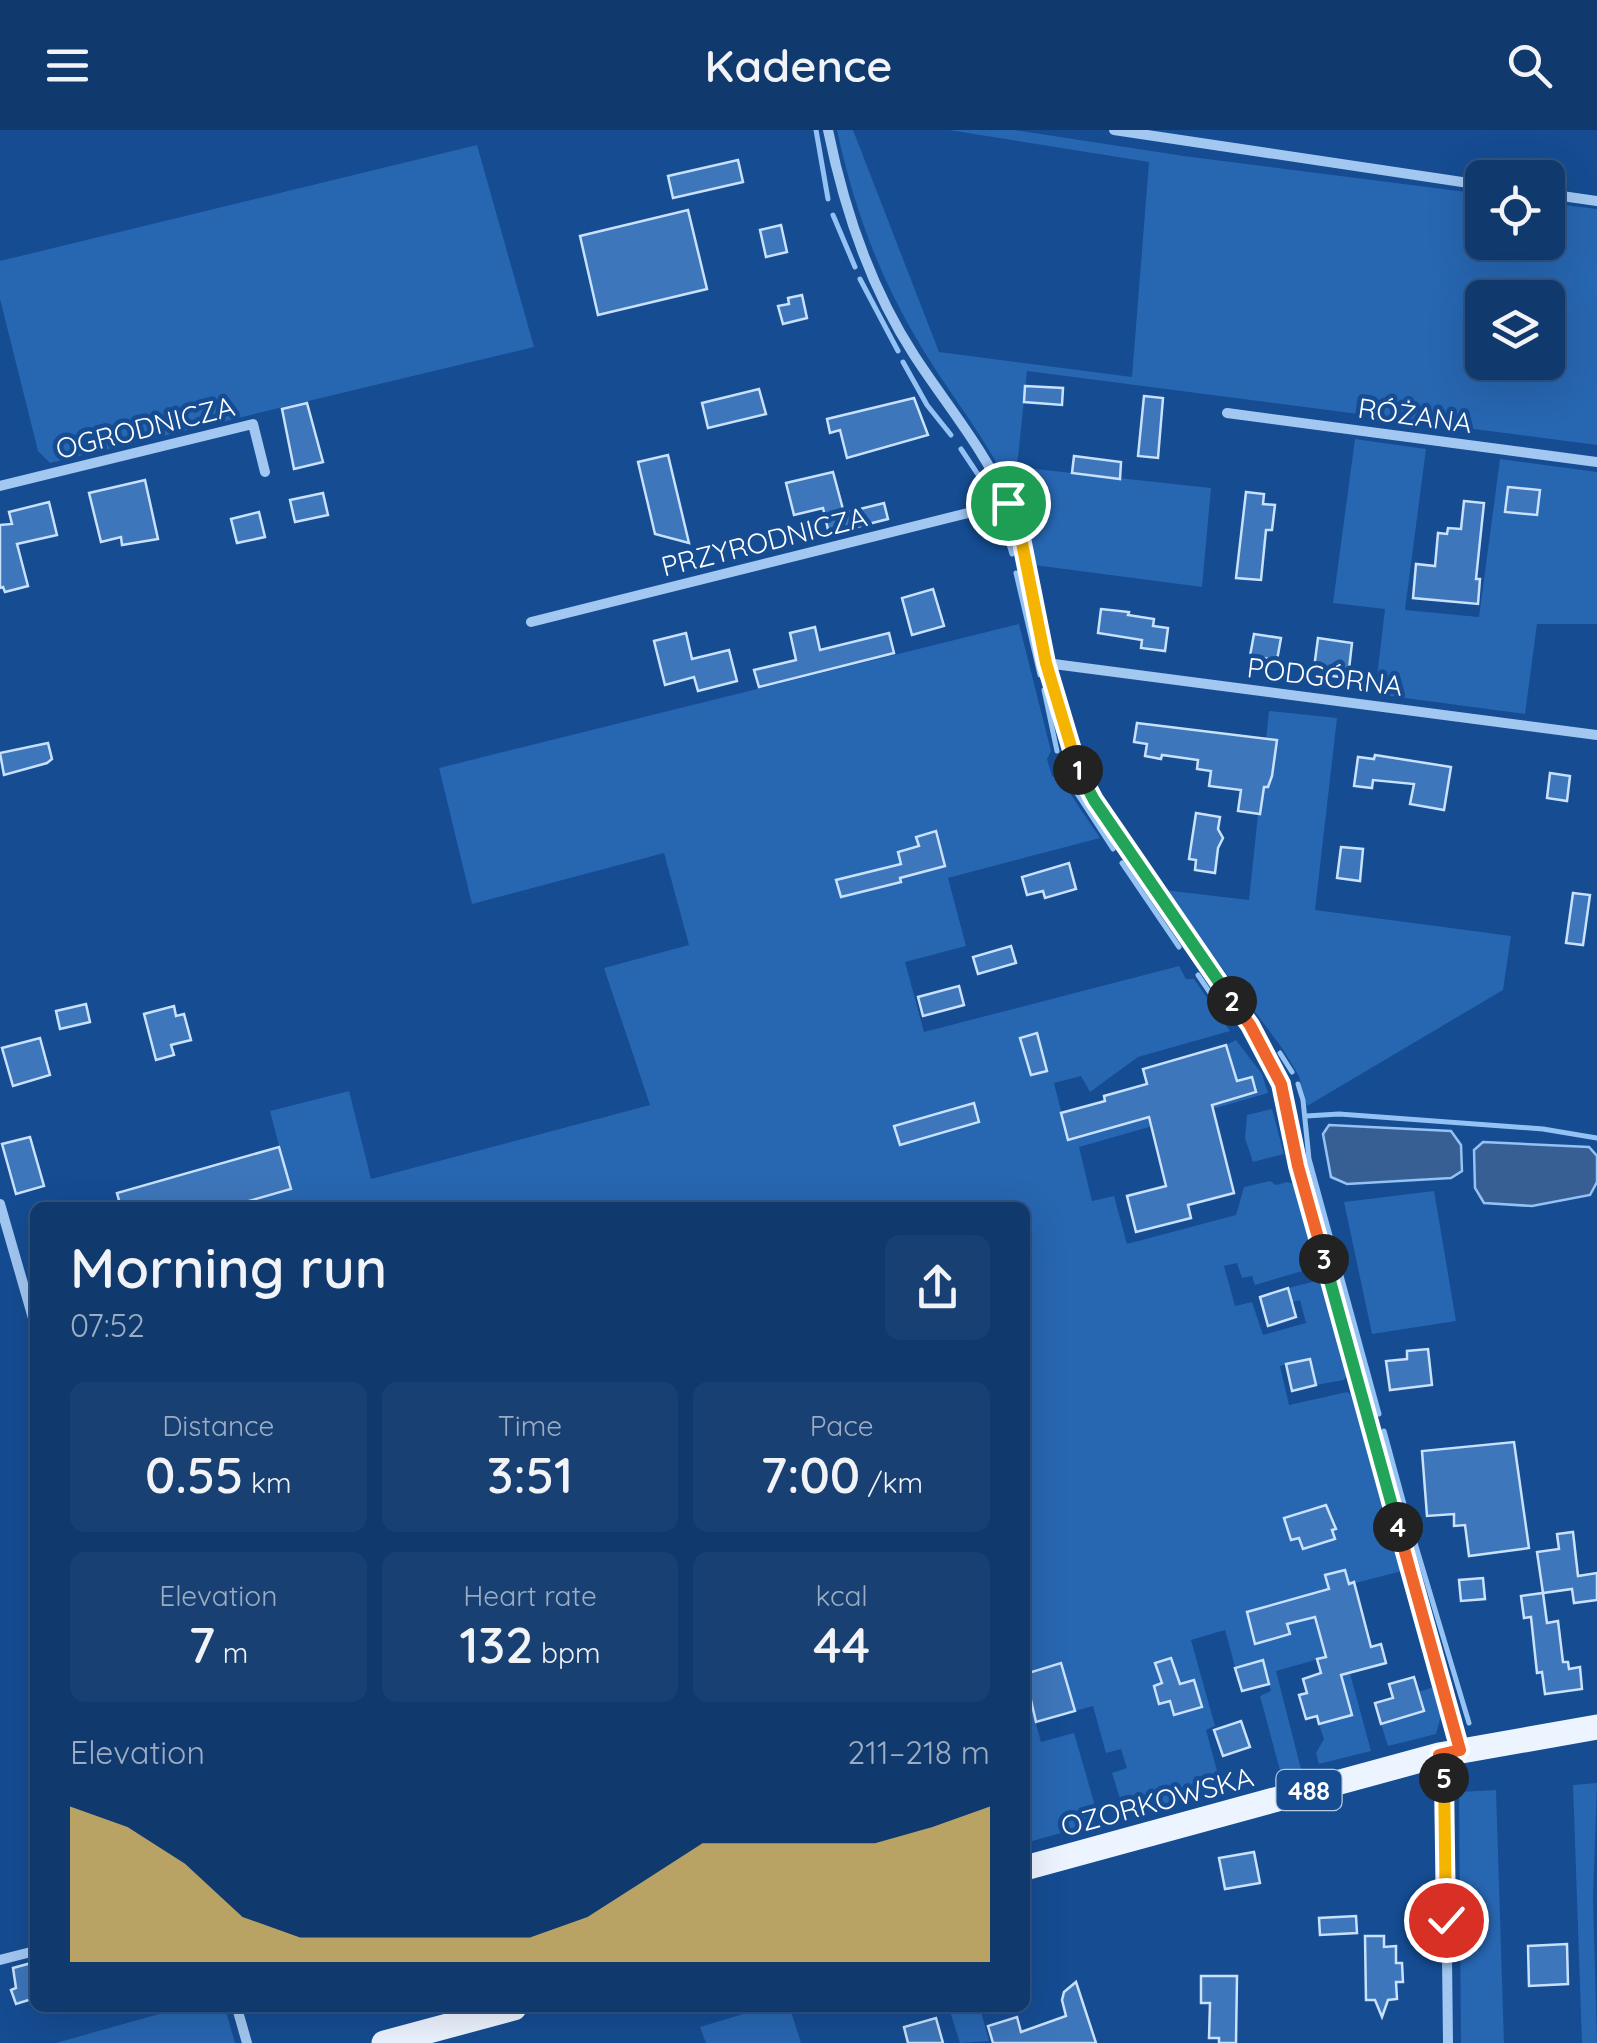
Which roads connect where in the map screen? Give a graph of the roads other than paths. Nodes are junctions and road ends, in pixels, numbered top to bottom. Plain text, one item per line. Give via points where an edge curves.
1 (828, 130) edge
2 (1114, 130) edge
3 (1171, 134) edge
4 (1465, 182) edge
5 (1565, 196) edge
6 (1597, 201) edge
7 (1227, 413) dead end
8 (1597, 462) edge
9 (265, 472) dead end
10 (0, 486) edge
11 (1008, 503) junction
12 (532, 622) dead end
13 (1046, 663) junction
14 (1597, 735) edge
15 (0, 1204) edge
16 (30, 1308) edge
17 (1597, 1727) edge
18 (1450, 1753) junction
19 (1030, 1867) edge
20 (30, 1952) edge
21 (0, 1960) edge
22 (238, 2012) edge
23 (499, 2012) edge
24 (247, 2043) edge
25 (384, 2043) edge
26 (1448, 2043) edge

1 - 11 street via 868,270
2 - 3 street
3 - 4 street
5 - 6 street
7 - 8 street, RÓŻANA
9 - 10 street, OGRODNICZA via 253,424
11 - 12 street, PRZYRODNICZA
11 - 13 street
13 - 14 street, PODGÓRNA
13 - 18 street via 1072,759 1094,800 1250,1025 1281,1084
15 - 16 street
17 - 18 main road, OZORKOWSKA / 488
18 - 19 main road, OZORKOWSKA / 488
18 - 26 street
20 - 21 street
22 - 24 street
23 - 25 main road

